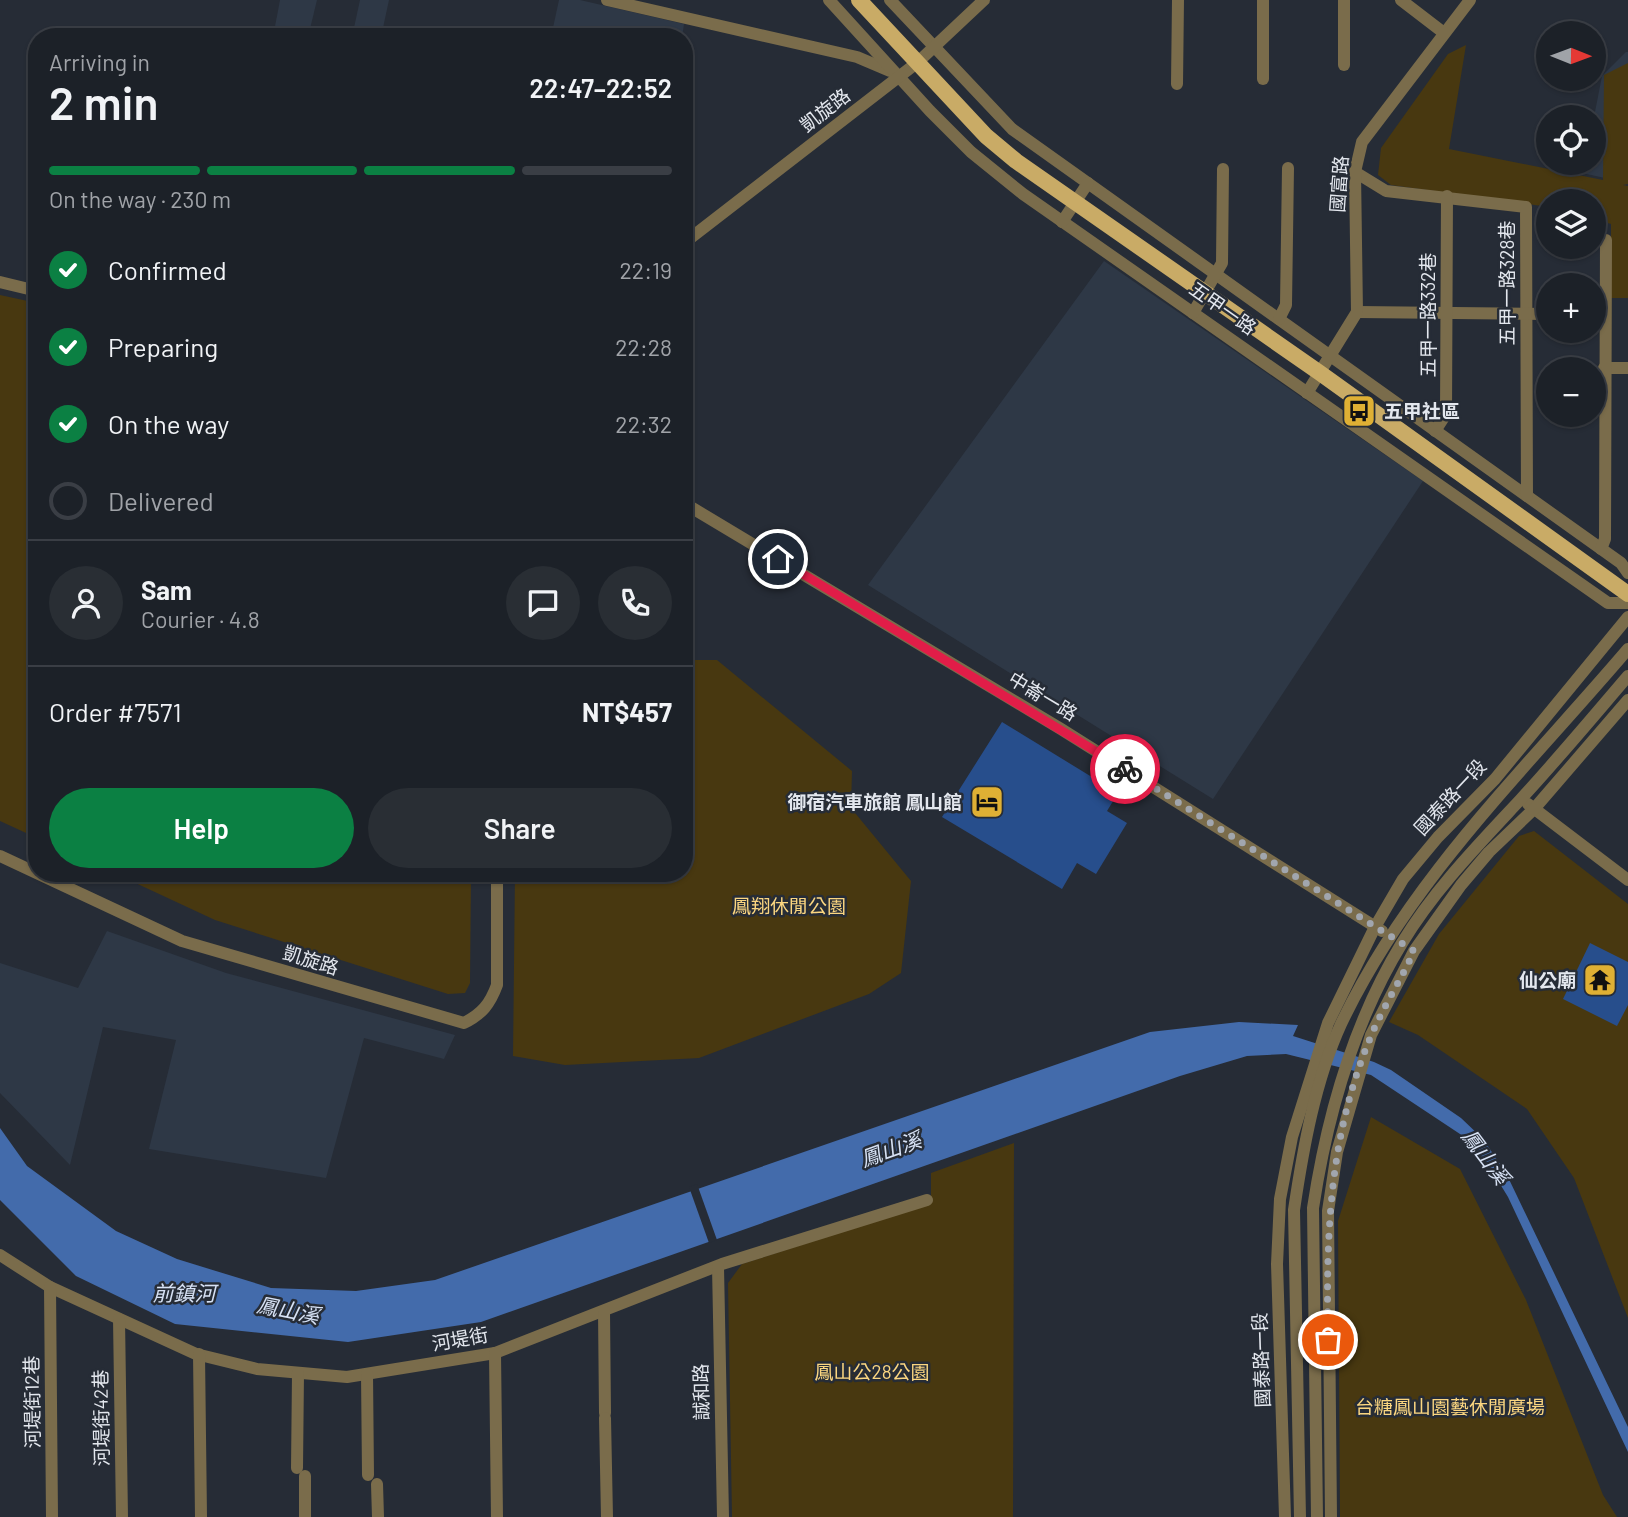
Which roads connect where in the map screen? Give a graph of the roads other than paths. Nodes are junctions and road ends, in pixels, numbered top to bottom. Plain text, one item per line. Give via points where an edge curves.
1 (607, 0) edge
2 (829, 0) edge
3 (859, 0) edge
4 (890, 0) edge
5 (984, 0) edge
6 (1178, 0) edge
7 (1263, 0) edge
8 (1344, 0) edge
9 (1401, 0) edge
10 (1470, 0) edge
11 (1444, 33) junction
12 (933, 47) junction
13 (918, 62) junction
14 (1344, 65) dead end
15 (900, 76) junction
16 (1263, 79) dead end
17 (1177, 85) dead end
18 (1288, 168) dead end
19 (1223, 169) dead end
20 (1355, 172) junction
21 (1088, 183) junction
22 (1447, 196) junction
23 (1075, 202) junction
24 (1062, 222) junction
25 (693, 236) edge
26 (1215, 274) junction
27 (0, 282) edge
28 (28, 288) edge
29 (1204, 293) junction
30 (1357, 312) junction
31 (1192, 313) junction
32 (1448, 314) junction
33 (1525, 314) junction
34 (1536, 314) edge
35 (1279, 319) junction
36 (1330, 356) junction
37 (1606, 368) edge
38 (1628, 368) edge
39 (1320, 373) junction
40 (1307, 393) junction
41 (1604, 427) edge
42 (1435, 431) junction
43 (1527, 496) junction
44 (693, 508) edge
45 (1601, 549) junction
46 (1628, 573) edge
47 (1628, 594) edge
48 (1628, 603) edge
49 (1628, 617) edge
50 (1628, 649) edge
51 (1628, 676) edge
52 (1628, 700) edge
53 (1494, 779) junction
54 (1507, 789) junction
55 (1521, 799) junction
56 (1534, 808) junction
57 (0, 856) edge
58 (28, 869) edge
59 (1628, 880) edge
60 (56, 882) edge
61 (498, 882) edge
62 (1375, 927) junction
63 (1389, 936) junction
64 (1402, 943) junction
65 (1414, 951) junction
66 (1334, 1024) junction
67 (1365, 1033) junction
68 (1316, 1082) junction
69 (927, 1200) dead end
70 (0, 1255) edge
71 (718, 1266) junction
72 (50, 1287) junction
73 (604, 1311) junction
74 (119, 1319) junction
75 (495, 1353) junction
76 (199, 1354) junction
77 (298, 1373) junction
78 (367, 1374) junction
79 (52, 1517) edge
80 (122, 1517) edge
81 (201, 1517) edge
82 (305, 1517) edge
83 (378, 1517) edge
84 (497, 1517) edge
85 (607, 1517) edge
86 (723, 1517) edge
87 (1285, 1517) edge
88 (1300, 1517) edge
89 (1317, 1517) edge
90 (1331, 1517) edge

1 - 15 street via 857,57
2 - 15 street, 五甲一路
3 - 13 main road, 五甲一路
4 - 12 street, 五甲一路
5 - 12 street, 凱旋路
6 - 17 street
7 - 16 street
8 - 14 street
9 - 11 street
10 - 11 street, 國富路
11 - 20 street, 國富路 via 1366,137
12 - 13 street, 凱旋路
12 - 21 street, 五甲一路 via 1012,129
13 - 15 street, 凱旋路
13 - 23 main road, 五甲一路 via 986,136
15 - 24 street, 五甲一路 via 971,152
15 - 25 street, 凱旋路
18 - 35 street via 1286,305
19 - 26 street via 1222,263
20 - 22 street, 五甲一路328巷 via 1386,191
20 - 30 street, 國富路
21 - 23 street
21 - 26 street, 五甲一路
22 - 32 street, 五甲一路332巷
22 - 33 street, 五甲一路328巷 via 1527,206
23 - 24 street
23 - 29 main road, 五甲一路
24 - 31 street, 五甲一路
26 - 29 street
26 - 35 street, 五甲一路
27 - 28 street
29 - 31 street
29 - 39 main road, 五甲一路
30 - 32 street
30 - 36 street
31 - 40 street, 五甲一路
32 - 33 street
32 - 42 street, 五甲一路332巷 via 1446,414
33 - 34 street
33 - 43 street, 五甲一路328巷
35 - 36 street, 五甲一路
36 - 39 street
36 - 42 street, 五甲一路
37 - 38 street
39 - 40 street
39 - 47 main road, 五甲一路
40 - 48 street, 五甲一路 via 1608,603
41 - 45 street via 1605,539
42 - 43 street, 五甲一路
43 - 45 street, 五甲一路
44 - 62 street, 中崙一路 via 1061,729
45 - 46 street, 五甲一路
49 - 53 street, 國泰路一段
50 - 54 street, 國泰路一段
51 - 55 street
52 - 56 street
53 - 54 street
53 - 62 street, 國泰路一段 via 1403,879
54 - 55 street
54 - 63 street, 國泰路一段 via 1465,833
55 - 56 street
55 - 64 street via 1461,864
56 - 59 street
56 - 65 street via 1468,877
57 - 58 street, 凱旋路
60 - 61 street, 凱旋路 via 182,941 464,1023 491,1002 497,985
62 - 63 street, 中崙一路
62 - 66 street, 國泰路一段
63 - 64 street, 中崙一路
63 - 66 street, 國泰路一段
64 - 65 street, 中崙一路
64 - 67 street
65 - 67 street
66 - 68 street
67 - 89 street via 1339,1087 1313,1208
67 - 90 street via 1328,1211
68 - 87 street, 國泰路一段 via 1292,1138 1280,1199 1277,1264
68 - 88 street, 國泰路一段 via 1294,1210
69 - 71 street, 河堤街
70 - 72 street, 河堤街
71 - 73 street, 河堤街
71 - 86 street, 誠和路
72 - 74 street, 河堤街
72 - 79 street, 河堤街12巷
73 - 75 street, 河堤街
73 - 85 street
74 - 76 street, 河堤街
74 - 80 street, 河堤街42巷
75 - 78 street, 河堤街
75 - 84 street
76 - 77 street, 河堤街 via 257,1369
76 - 81 street
77 - 78 street, 河堤街
77 - 82 street
78 - 83 street

